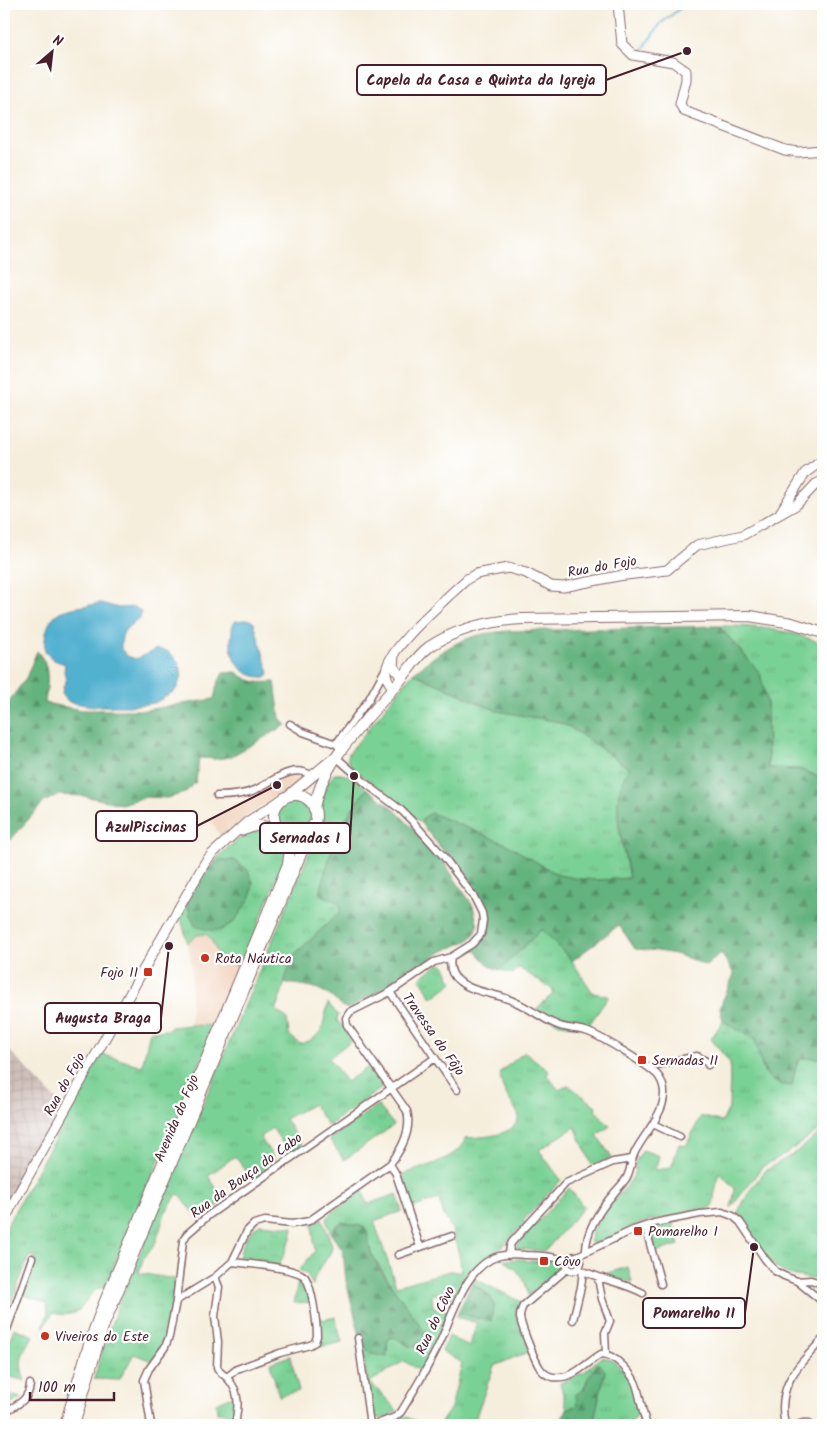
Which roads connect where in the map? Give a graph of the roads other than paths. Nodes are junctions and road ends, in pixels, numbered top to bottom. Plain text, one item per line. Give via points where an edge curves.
1 (618, 4) edge
2 (823, 150) edge
3 (823, 460) edge
4 (823, 480) edge
5 (779, 514) junction
6 (823, 633) edge
7 (823, 638) edge
8 (395, 653) junction
9 (386, 668) junction
10 (402, 678) junction
11 (394, 688) junction
12 (290, 724) dead end
13 (338, 750) junction
14 (312, 776) junction
15 (217, 796) dead end
16 (285, 798) junction
17 (314, 809) junction
18 (313, 825) junction
19 (282, 832) junction
20 (233, 836) junction
21 (451, 957) junction
22 (390, 992) junction
23 (435, 1058) junction
24 (708, 1065) dead end
25 (648, 1067) junction
26 (391, 1088) junction
27 (457, 1090) dead end
28 (653, 1124) junction
29 (680, 1137) dead end
30 (632, 1159) junction
31 (390, 1164) junction
32 (4, 1223) edge
33 (645, 1226) junction
34 (452, 1236) dead end
35 (420, 1247) junction
36 (586, 1252) junction
37 (398, 1255) dead end
38 (509, 1255) junction
39 (577, 1256) junction
40 (32, 1258) dead end
41 (232, 1262) junction
42 (567, 1264) junction
43 (581, 1270) junction
44 (215, 1277) junction
45 (598, 1278) junction
46 (797, 1281) junction
47 (660, 1284) dead end
48 (823, 1284) edge
49 (643, 1293) dead end
50 (176, 1301) junction
51 (823, 1302) edge
52 (572, 1320) dead end
53 (4, 1338) edge
54 (358, 1338) dead end
55 (823, 1339) edge
56 (606, 1354) junction
57 (227, 1377) junction
58 (30, 1384) dead end
59 (4, 1412) edge
60 (809, 1423) dead end
61 (66, 1425) edge
62 (74, 1425) edge
63 (150, 1425) edge
64 (234, 1425) edge
65 (370, 1425) edge
66 (374, 1425) edge
67 (647, 1425) edge
68 (785, 1425) edge
69 (797, 1425) edge

1 - 2 main road via 622,44 633,55 673,62 686,71 680,98 684,112 785,150
3 - 5 main road via 805,473
4 - 5 main road, Rua do Fojo via 796,505
5 - 8 main road, Rua do Fojo via 742,536 697,544 667,570 562,587 551,586 508,568 476,574 466,579 404,640
6 - 10 main road via 792,622 750,616 498,621 465,629 434,644 416,658
7 - 10 main road via 777,624 736,620 499,626 460,636
8 - 9 main road, Rua do Fojo
8 - 10 main road via 393,666
9 - 11 main road via 386,677
9 - 13 street
10 - 11 main road
11 - 13 main road
12 - 13 street
13 - 14 main road
13 - 17 main road, Avenida do Fojo via 318,790
13 - 21 street via 369,786 413,822 444,856 474,897 483,920 481,934
14 - 15 street via 303,772 288,773 254,790
14 - 16 main road
16 - 17 main road via 301,796
16 - 19 main road, Avenida do Fojo via 274,811 275,824
16 - 20 main road, Rua do Fojo via 246,822
17 - 18 main road, Avenida do Fojo
18 - 19 main road via 304,834 291,836
18 - 62 main road, Avenida do Fojo via 103,1327
19 - 20 main road, Rua do Fojo via 259,824
19 - 61 main road, Avenida do Fojo via 290,850 288,864 110,1288 90,1341
20 - 32 main road, Rua do Fojo via 212,854 190,887
21 - 22 street via 434,962
21 - 25 street via 450,969 462,983 522,1005 556,1025 589,1032
22 - 23 street, Travessa do Fôjo
22 - 26 street via 350,1012 346,1022
23 - 26 street, Rua da Bouça do Cabo
23 - 27 street, Travessa do Fôjo
24 - 25 street via 697,1056
25 - 28 street via 659,1077 663,1090 661,1106
26 - 31 street via 407,1111 408,1120 401,1147
26 - 50 street, Rua da Bouça do Cabo via 187,1234 182,1246
28 - 29 street
28 - 30 street
30 - 36 street via 627,1178 610,1199 586,1240
30 - 38 street via 613,1162 566,1183 512,1242
31 - 35 street
31 - 41 street via 304,1223 265,1221 254,1224 247,1231
33 - 36 street
33 - 46 street via 700,1214 728,1214 740,1222 775,1271
33 - 47 street
34 - 35 street
35 - 37 street
36 - 39 street
38 - 42 street, Rua do Côvo via 552,1257
38 - 66 street, Rua do Côvo via 494,1258 473,1275 458,1299 430,1363 401,1412
39 - 42 street via 572,1256
39 - 43 street
40 - 53 street
41 - 44 street
41 - 57 street via 295,1272 305,1278 310,1286 317,1336 310,1345 237,1369
42 - 43 street via 572,1271
42 - 56 street via 520,1311 521,1322 537,1361 545,1374 558,1377 573,1374
43 - 45 street
43 - 52 street via 581,1287
44 - 50 street
44 - 57 street via 219,1288 215,1309 217,1367
45 - 49 street via 628,1285
45 - 56 street via 610,1321 605,1334
46 - 48 street via 811,1280
46 - 51 street
50 - 63 street, Rua da Bouça do Cabo via 167,1343 144,1380
54 - 65 street
55 - 68 street via 800,1364 784,1393
56 - 67 street via 616,1359 635,1381
57 - 64 street via 239,1403
58 - 59 street via 25,1399
60 - 69 street

